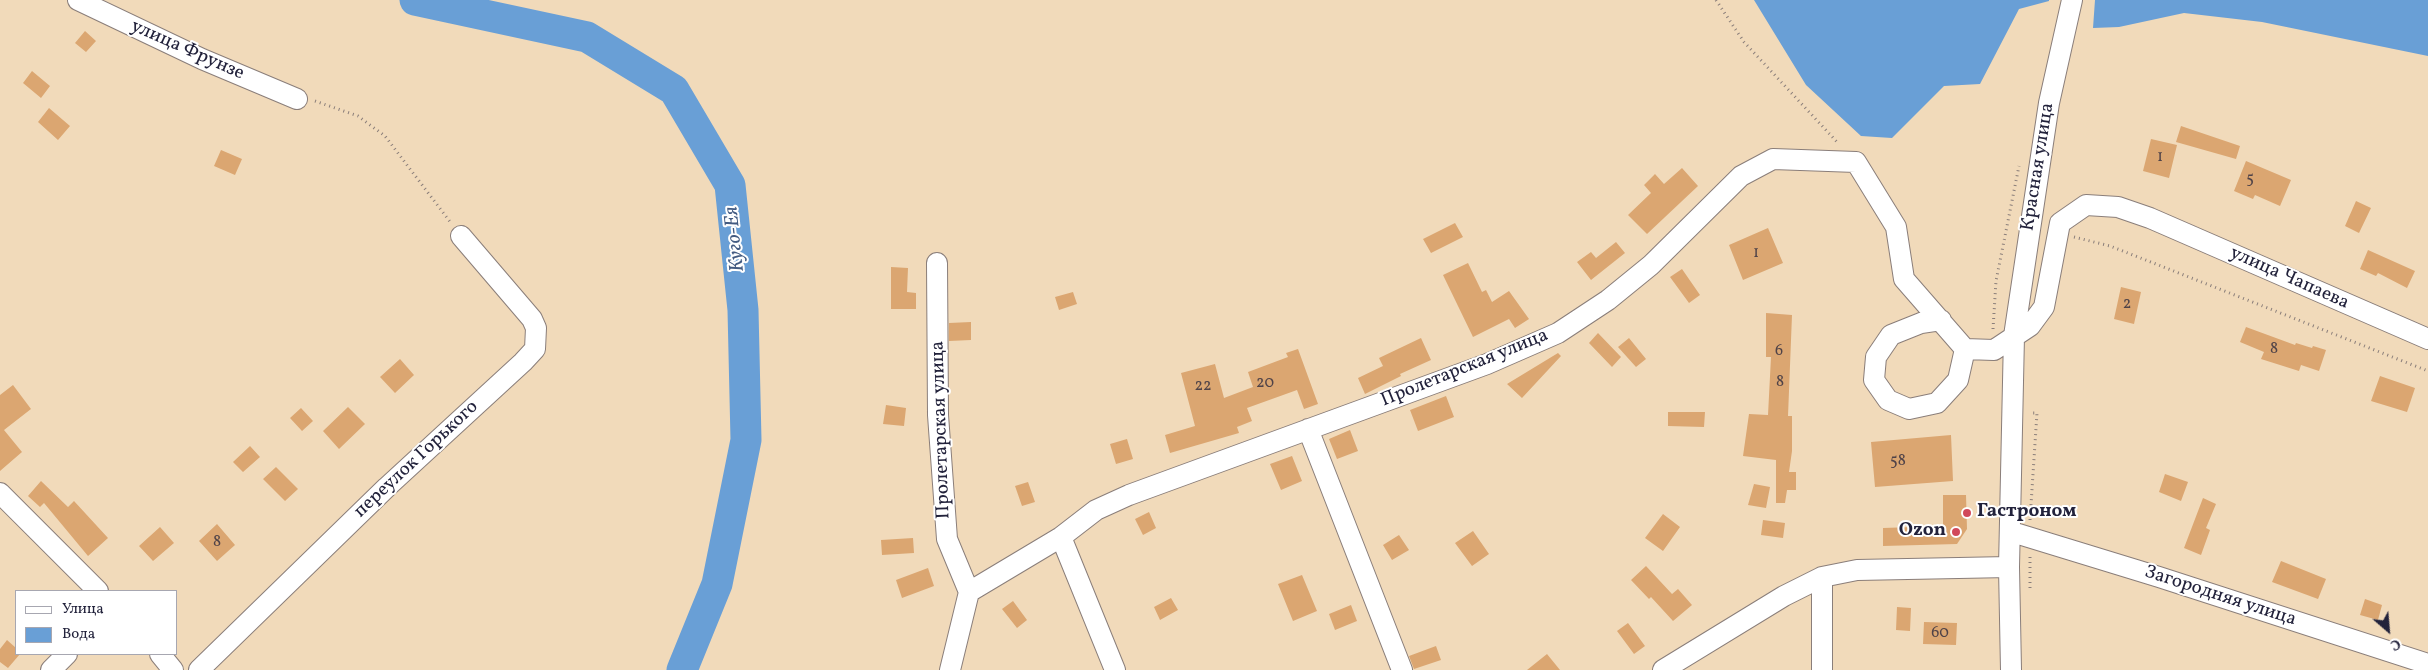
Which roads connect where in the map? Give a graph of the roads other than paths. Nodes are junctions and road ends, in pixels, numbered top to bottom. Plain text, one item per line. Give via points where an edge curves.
1 (78, 0) edge
2 (2072, 0) edge
3 (297, 99) road end
4 (461, 236) road end
5 (937, 264) dead end
6 (1942, 320) junction
7 (2014, 336) junction
8 (2428, 339) edge
9 (1965, 348) junction
10 (1308, 429) junction
11 (0, 493) edge
12 (2012, 532) junction
13 (1061, 537) junction
14 (2009, 567) junction
15 (1822, 576) junction
16 (97, 590) edge
17 (968, 592) junction
18 (66, 655) edge
19 (161, 655) edge
20 (2428, 664) edge
21 (52, 670) edge
22 (173, 670) edge
23 (199, 670) edge
24 (950, 670) edge
25 (1115, 670) edge
26 (1402, 670) edge
27 (1663, 670) edge
28 (1822, 670) edge
29 (2011, 670) edge

1 - 3 street, улица Фрунзе via 202,59
2 - 7 street, Красная улица via 2049,103
4 - 23 street, переулок Горького via 532,319 536,328 535,349
5 - 17 street, Пролетарская улица via 938,416 947,539
6 - 9 street
6 - 9 street via 1921,323 1891,335 1876,357 1874,380 1888,400 1910,409 1937,403 1958,380
6 - 10 street, Пролетарская улица via 1904,279 1896,227 1856,162 1773,159 1741,176 1651,265 1608,300 1558,333 1487,364
7 - 8 street, улица Чапаева via 2030,326 2044,307 2060,223 2086,204 2118,207 2150,218
7 - 9 street via 1994,350
7 - 12 street, Красная улица
10 - 13 street, Пролетарская улица via 1129,495 1096,510
10 - 26 street
11 - 16 street
12 - 14 street, Красная улица
12 - 20 street, Загородняя улица
13 - 17 street, Пролетарская улица
13 - 25 street
14 - 15 street via 1857,570
14 - 29 street, Красная улица
15 - 27 street
15 - 28 street
17 - 24 street
18 - 21 street
19 - 22 street

